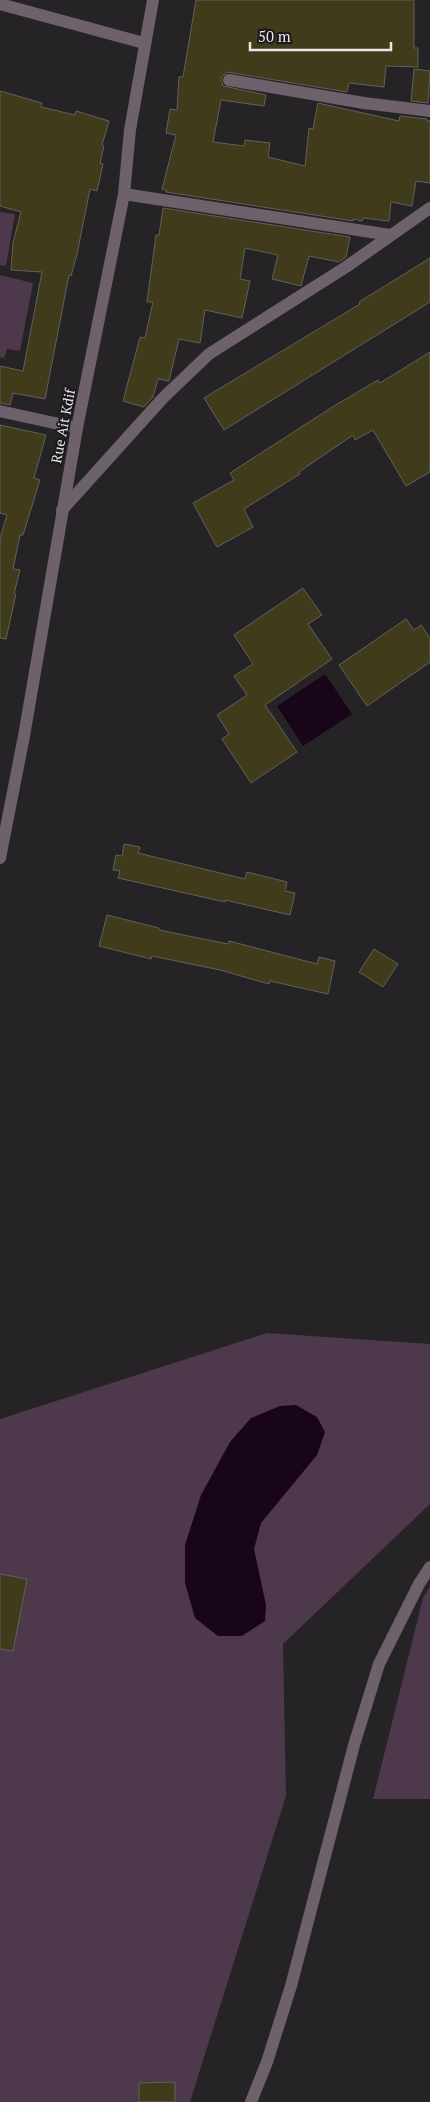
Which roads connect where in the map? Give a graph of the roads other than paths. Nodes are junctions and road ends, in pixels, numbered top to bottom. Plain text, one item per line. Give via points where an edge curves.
1 (153, 0) edge
2 (0, 4) edge
3 (144, 43) junction
4 (229, 80) dead end
5 (430, 111) edge
6 (124, 194) junction
7 (430, 208) edge
8 (390, 235) junction
9 (0, 411) edge
10 (77, 428) junction
11 (62, 510) junction
12 (0, 858) edge
13 (430, 1567) edge
14 (252, 2102) edge

1 - 3 street, Rue Ait Kdif
2 - 3 street
3 - 6 street, Rue Ait Kdif
4 - 5 street
6 - 8 street
6 - 10 street, Rue Ait Kdif
7 - 8 street
8 - 11 street via 346,268 209,354 163,398
9 - 10 street
10 - 11 street, Rue Ait Kdif
11 - 12 street, Rue Ait Kdif
13 - 14 street via 379,1664 354,1745 291,1986

